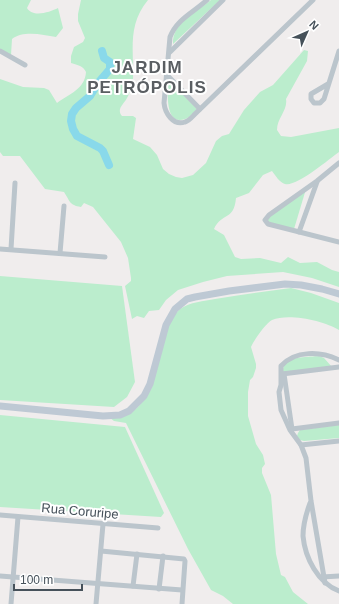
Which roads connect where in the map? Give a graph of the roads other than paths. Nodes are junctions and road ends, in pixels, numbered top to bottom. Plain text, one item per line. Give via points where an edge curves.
1 (208, 0) edge
2 (223, 0) edge
3 (313, 0) edge
4 (0, 51) edge
5 (339, 51) edge
6 (170, 52) junction
7 (25, 65) dead end
8 (167, 75) junction
9 (328, 84) dead end
10 (200, 109) junction
11 (339, 163) edge
12 (332, 170) junction
13 (339, 172) edge
14 (317, 181) junction
15 (15, 183) dead end
16 (64, 206) dead end
17 (299, 232) junction
18 (339, 242) edge
19 (0, 249) edge
20 (11, 249) junction
21 (60, 254) junction
22 (105, 257) dead end
23 (339, 294) edge
24 (339, 360) edge
25 (339, 367) edge
26 (282, 374) junction
27 (0, 406) edge
28 (339, 423) edge
29 (292, 429) junction
30 (295, 437) junction
31 (339, 441) edge
32 (301, 445) junction
33 (311, 501) junction
34 (0, 515) edge
35 (18, 517) junction
36 (103, 524) junction
37 (158, 528) dead end
38 (101, 551) junction
39 (137, 554) junction
40 (163, 556) junction
41 (0, 576) edge
42 (339, 576) edge
43 (13, 577) junction
44 (322, 579) junction
45 (98, 584) junction
46 (133, 586) junction
47 (159, 589) junction
48 (182, 590) junction
49 (339, 591) edge
50 (11, 604) edge
51 (96, 604) edge
52 (182, 604) edge

1 - 6 street via 175,27 170,37
2 - 6 street
3 - 10 street
4 - 7 street
5 - 9 street
6 - 8 street
8 - 10 street
8 - 10 street via 164,103 165,111 172,119 184,122
11 - 12 street
12 - 13 street
12 - 14 street
14 - 17 street
14 - 17 street via 265,219 267,223
15 - 20 street
16 - 21 street
17 - 18 street
19 - 20 street
20 - 21 street
21 - 22 street
23 - 27 street via 285,284 187,299 175,309 166,325 150,384 144,396 129,411 120,415 103,416
24 - 26 street via 316,353 296,356 286,360 281,366
25 - 26 street
26 - 29 street
26 - 30 street via 279,392 281,410
28 - 29 street
29 - 30 street
30 - 32 street
31 - 32 street
32 - 33 street via 306,458
33 - 44 street
33 - 44 street via 305,516 303,536 308,556
34 - 35 street, Rua Coruripe
35 - 36 street, Rua Coruripe
35 - 43 street
36 - 37 street, Rua Coruripe
36 - 38 street
38 - 39 street
38 - 45 street
39 - 40 street
39 - 46 street
40 - 47 street
40 - 48 street via 185,560
41 - 43 street
42 - 44 street
43 - 45 street
43 - 50 street
44 - 49 street
45 - 46 street
45 - 51 street
46 - 47 street
47 - 48 street
48 - 52 street

